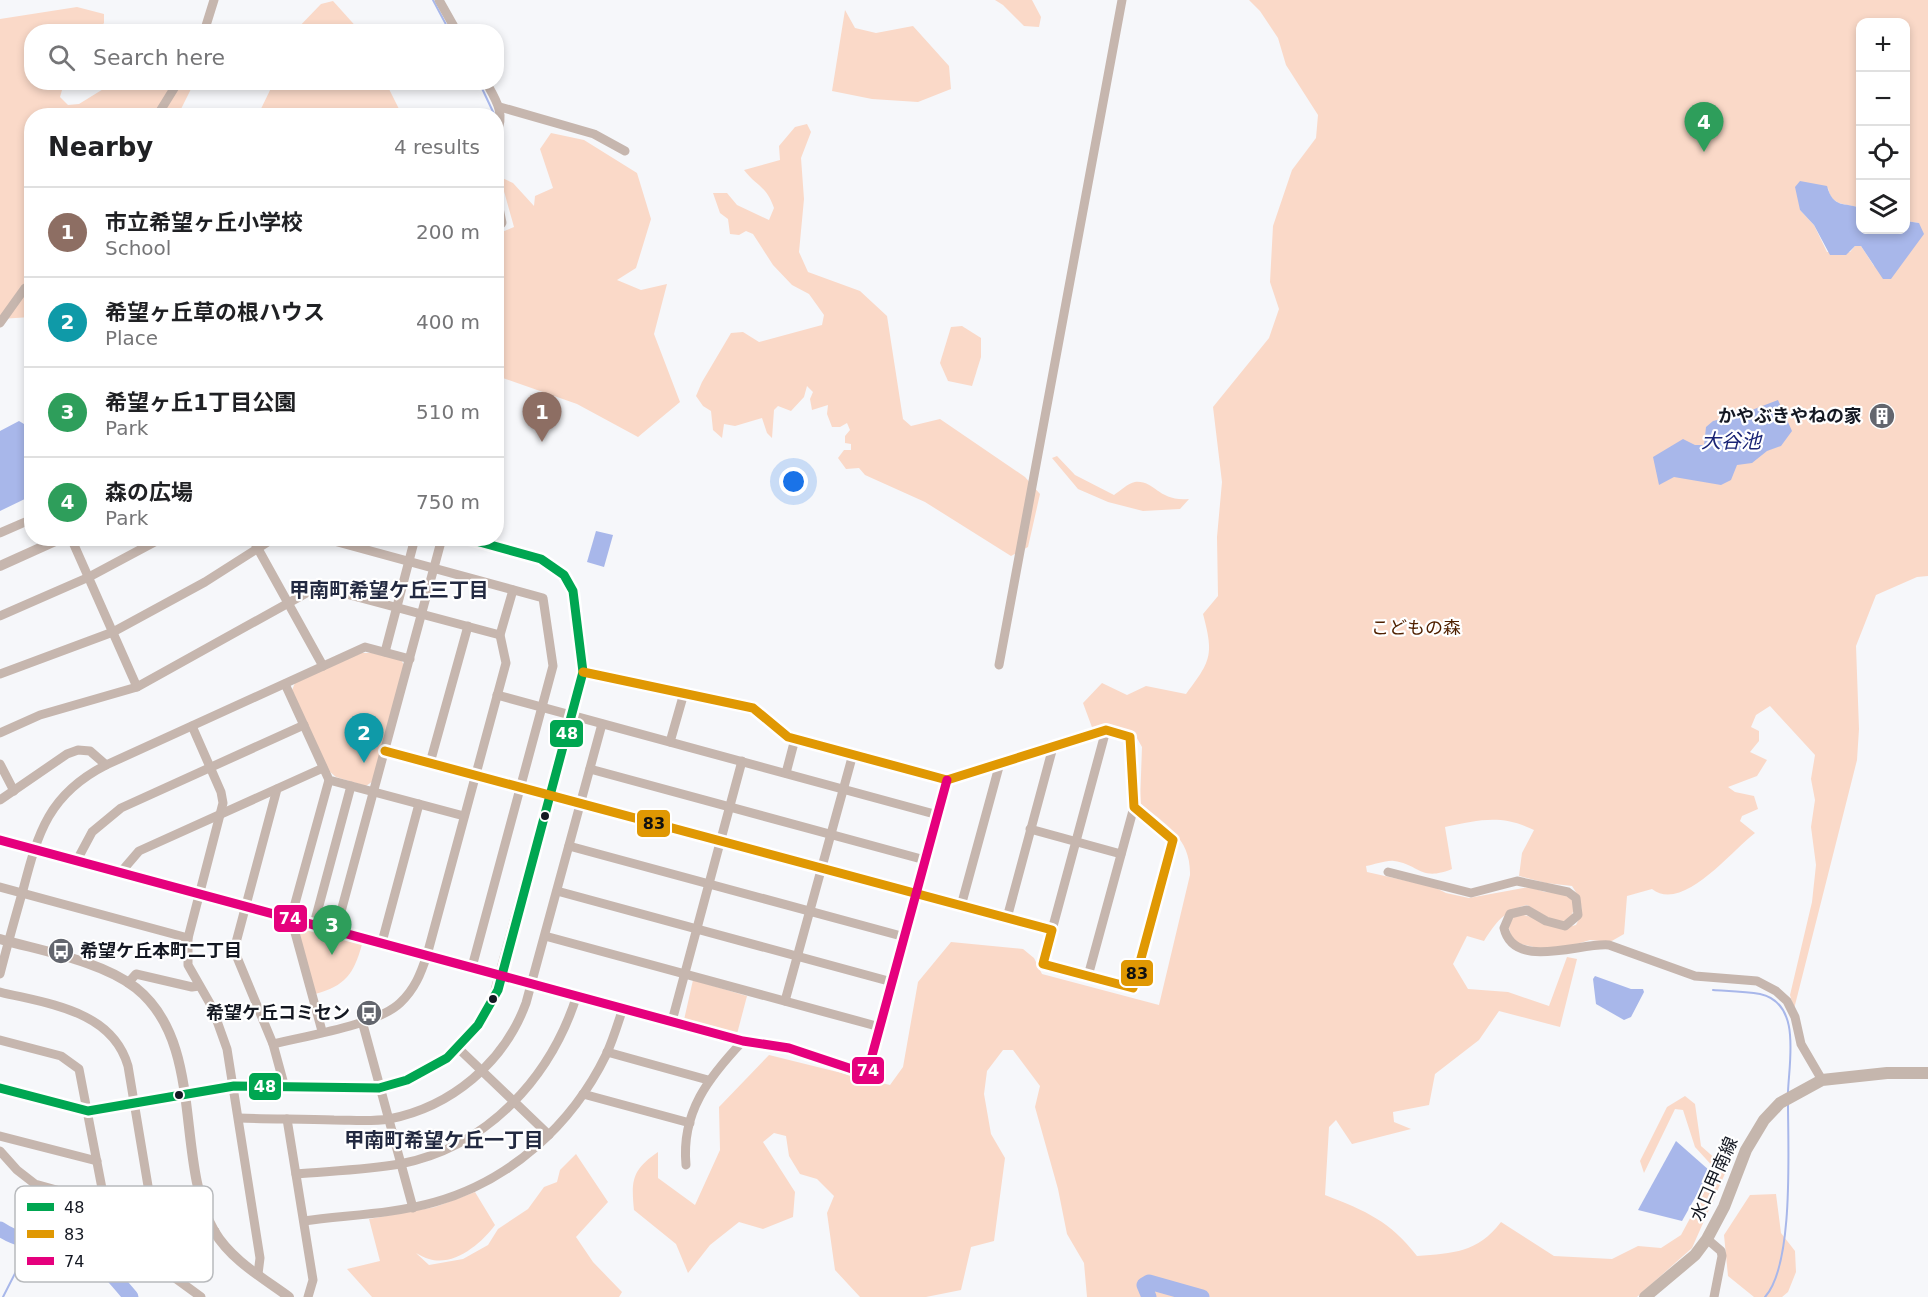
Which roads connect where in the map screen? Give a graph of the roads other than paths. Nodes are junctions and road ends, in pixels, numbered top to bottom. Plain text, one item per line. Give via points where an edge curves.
1 (214, 0) edge
2 (439, 0) edge
3 (1122, 0) edge
4 (206, 24) edge
5 (452, 24) edge
6 (173, 90) edge
7 (491, 90) edge
8 (500, 106) joint
9 (162, 108) edge
10 (625, 151) dead end
11 (24, 291) edge
12 (0, 323) edge
13 (24, 522) edge
14 (0, 533) edge
15 (44, 546) edge
16 (74, 546) edge
17 (147, 546) edge
18 (261, 546) edge
19 (352, 546) edge
20 (413, 546) edge
21 (440, 546) edge
22 (494, 546) edge
23 (258, 548) junction
24 (409, 562) junction
25 (0, 566) edge
26 (434, 569) junction
27 (89, 577) junction
28 (513, 590) junction
29 (288, 602) junction
30 (397, 607) junction
31 (422, 614) junction
32 (0, 616) edge
33 (468, 626) junction
34 (113, 632) junction
35 (500, 635) junction
36 (385, 652) junction
37 (410, 659) junction
38 (999, 665) dead end
39 (323, 666) junction
40 (583, 672) junction
41 (0, 674) edge
42 (285, 684) junction
43 (137, 687) junction
44 (684, 693) junction
45 (497, 695) junction
46 (542, 708) junction
47 (572, 716) junction
48 (602, 724) junction
49 (304, 725) junction
50 (192, 726) junction
51 (1106, 730) junction
52 (0, 733) edge
53 (795, 739) junction
54 (670, 742) junction
55 (1053, 747) junction
56 (385, 751) junction
57 (853, 754) junction
58 (742, 761) junction
59 (430, 763) junction
60 (1000, 763) junction
61 (0, 764) edge
62 (106, 765) junction
63 (210, 768) junction
64 (323, 768) junction
65 (590, 769) junction
66 (786, 773) junction
67 (476, 775) junction
68 (329, 780) junction
69 (946, 780) junction
70 (351, 786) junction
71 (520, 787) junction
72 (277, 789) junction
73 (843, 789) junction
74 (14, 791) junction
75 (374, 792) junction
76 (551, 795) junction
77 (0, 800) edge
78 (580, 803) junction
79 (419, 804) junction
80 (729, 807) junction
81 (1134, 807) junction
82 (221, 814) junction
83 (938, 815) junction
84 (464, 816) junction
85 (1030, 829) junction
86 (831, 835) junction
87 (0, 840) edge
88 (720, 841) junction
89 (1076, 842) junction
90 (569, 846) junction
91 (34, 849) junction
92 (1121, 854) junction
93 (77, 860) junction
94 (925, 860) junction
95 (822, 868) junction
96 (121, 872) junction
97 (1388, 872) dead end
98 (708, 883) junction
99 (0, 887) edge
100 (557, 891) junction
101 (22, 893) junction
102 (201, 894) junction
103 (916, 894) junction
104 (245, 906) junction
105 (961, 906) junction
106 (810, 911) junction
107 (291, 918) junction
108 (1007, 918) junction
109 (314, 924) junction
110 (696, 928) junction
111 (336, 930) junction
112 (1052, 930) junction
113 (545, 936) junction
114 (904, 937) junction
115 (188, 939) junction
116 (4, 940) edge
117 (382, 942) junction
118 (427, 955) junction
119 (798, 956) junction
120 (472, 967) junction
121 (0, 974) edge
122 (684, 974) junction
123 (502, 975) junction
124 (1088, 976) junction
125 (892, 982) junction
126 (128, 983) junction
127 (532, 983) junction
128 (199, 986) junction
129 (0, 992) edge
130 (577, 996) junction
131 (785, 1001) junction
132 (623, 1008) junction
133 (362, 1021) junction
134 (672, 1021) junction
135 (880, 1027) junction
136 (322, 1031) junction
137 (0, 1040) edge
138 (744, 1041) junction
139 (273, 1044) junction
140 (458, 1048) junction
141 (607, 1053) junction
142 (482, 1071) junction
143 (1928, 1073) edge
144 (708, 1080) junction
145 (1821, 1080) junction
146 (234, 1086) junction
147 (0, 1088) edge
148 (285, 1088) junction
149 (380, 1088) junction
150 (583, 1094) junction
151 (184, 1095) junction
152 (515, 1102) junction
153 (135, 1104) junction
154 (88, 1111) junction
155 (238, 1118) junction
156 (287, 1119) junction
157 (388, 1119) junction
158 (690, 1123) junction
159 (549, 1135) junction
160 (0, 1136) edge
161 (0, 1151) edge
162 (97, 1161) junction
163 (401, 1164) junction
164 (686, 1165) dead end
165 (296, 1174) junction
166 (42, 1186) edge
167 (102, 1186) edge
168 (149, 1186) edge
169 (200, 1186) edge
170 (412, 1208) junction
171 (304, 1221) junction
172 (213, 1228) edge
173 (214, 1231) joint
174 (1707, 1239) junction
175 (258, 1274) junction
176 (181, 1282) edge
177 (201, 1297) edge
178 (289, 1297) edge
179 (308, 1297) edge
180 (1645, 1297) edge
181 (1714, 1297) edge

1 - 4 street
2 - 5 street
3 - 38 street
6 - 9 street
7 - 8 street
8 - 10 street via 594,134
11 - 12 street
13 - 14 street
15 - 25 street
16 - 27 street
17 - 27 street
18 - 23 street
19 - 24 street
20 - 24 street
21 - 26 street
22 - 40 street via 541,559 564,575 575,603
23 - 29 street
23 - 34 street via 206,582
24 - 26 street
24 - 30 street
26 - 28 street
26 - 31 street
27 - 32 street
27 - 34 street
28 - 35 street
28 - 46 street via 543,598 553,666
29 - 30 street via 310,591 326,589
29 - 39 street
29 - 43 street
30 - 31 street
30 - 36 street
31 - 33 street
31 - 37 street
33 - 35 street
33 - 59 street
34 - 41 street
34 - 43 street
35 - 45 street via 506,663
36 - 37 street
36 - 39 street via 365,647
37 - 56 street
39 - 42 street
40 - 44 street
40 - 47 street
42 - 49 street
42 - 50 street
43 - 52 street via 40,715
44 - 53 street via 753,708
44 - 54 street
45 - 46 street
45 - 67 street
46 - 47 street
46 - 71 street
47 - 48 street
47 - 76 street
48 - 54 street
48 - 65 street
49 - 63 street
49 - 64 street
50 - 62 street
50 - 63 street
51 - 55 street
51 - 81 street via 1130,736
51 - 89 street
53 - 57 street
53 - 66 street
54 - 58 street
55 - 60 street
55 - 85 street
56 - 59 street
56 - 75 street
57 - 69 street
57 - 73 street
58 - 66 street
58 - 80 street
59 - 67 street
60 - 69 street
60 - 105 street
61 - 74 street
62 - 74 street via 94,753 78,750
62 - 91 street via 80,780 60,799 40,829
63 - 82 street via 223,798
63 - 93 street via 114,813 92,832
64 - 68 street
64 - 72 street
65 - 78 street
65 - 80 street
66 - 73 street
67 - 71 street
67 - 84 street
68 - 70 street
68 - 107 street
69 - 83 street
70 - 75 street
70 - 109 street
71 - 76 street
71 - 120 street
72 - 82 street
72 - 104 street
73 - 83 street
73 - 86 street
74 - 77 street
75 - 79 street
75 - 111 street
76 - 78 street
76 - 123 street
78 - 88 street
78 - 90 street
79 - 84 street
79 - 117 street
80 - 86 street
80 - 88 street
81 - 92 street
81 - 124 street via 1173,840 1133,988
82 - 96 street via 139,851
82 - 102 street
83 - 94 street
84 - 118 street
85 - 89 street
85 - 108 street
86 - 94 street
86 - 95 street
87 - 91 street
88 - 95 street
88 - 98 street
89 - 92 street
89 - 112 street
90 - 98 street
90 - 100 street
91 - 93 street
91 - 101 street
92 - 124 street
93 - 96 street
94 - 103 street
95 - 103 street
95 - 106 street
96 - 102 street
97 - 145 street via 1471,893 1517,881 1568,892 1576,898 1578,915 1565,926 1527,910 1510,914 1504,928 1506,935 1520,947 1546,952 1609,945 1695,976 1757,981 1787,1001 1801,1044
98 - 106 street
98 - 110 street
99 - 101 street
100 - 110 street
100 - 113 street
101 - 115 street
101 - 116 street
102 - 104 street
102 - 115 street
103 - 105 street
103 - 114 street
104 - 107 street
104 - 139 street via 234,950
105 - 108 street
106 - 114 street
106 - 119 street
107 - 109 street
107 - 136 street
108 - 112 street
109 - 111 street
110 - 119 street
110 - 122 street
111 - 117 street
112 - 124 street via 1043,964
113 - 122 street
113 - 127 street
114 - 125 street
115 - 128 street via 188,965
116 - 121 street
116 - 126 street via 108,970
117 - 118 street
118 - 120 street
118 - 133 street via 418,981 400,1004
119 - 125 street
119 - 131 street
120 - 123 street
122 - 131 street
122 - 134 street
123 - 127 street
123 - 140 street via 492,1003
125 - 135 street
126 - 128 street via 136,974
126 - 151 street via 158,1013 174,1042
127 - 130 street
127 - 142 street via 518,1022
128 - 146 street via 220,1028
129 - 153 street via 74,1011 100,1024 112,1035 126,1059
130 - 132 street
130 - 152 street via 556,1049
131 - 135 street
132 - 134 street
132 - 141 street
133 - 136 street
133 - 149 street
134 - 138 street
135 - 138 street via 867,1074 789,1048
136 - 139 street
137 - 154 street via 73,1062 81,1073
138 - 144 street
139 - 148 street
140 - 142 street
140 - 149 street via 418,1075
141 - 144 street
141 - 150 street
142 - 152 street
142 - 157 street via 440,1101
143 - 145 main road, 水口甲南線
144 - 158 street via 696,1100
145 - 174 main road, 水口甲南線 via 1788,1097 1754,1135
146 - 148 street
146 - 151 street
146 - 155 street
147 - 154 street
148 - 149 street
149 - 157 street
150 - 158 street
150 - 159 street
151 - 153 street
151 - 169 street
152 - 159 street
152 - 163 street via 456,1144
153 - 154 street
153 - 168 street
154 - 162 street
155 - 156 street
155 - 175 street via 260,1258
156 - 157 street
156 - 165 street
157 - 163 street
158 - 164 street via 684,1146
159 - 170 street via 488,1181
160 - 162 street
161 - 166 street via 17,1170
162 - 167 street
163 - 165 street
163 - 170 street
165 - 171 street
170 - 171 street
171 - 179 street via 313,1280
172 - 173 street
173 - 175 street via 236,1258
174 - 180 main road, 水口甲南線 via 1695,1255
174 - 181 street via 1722,1256
175 - 178 street
176 - 177 street

